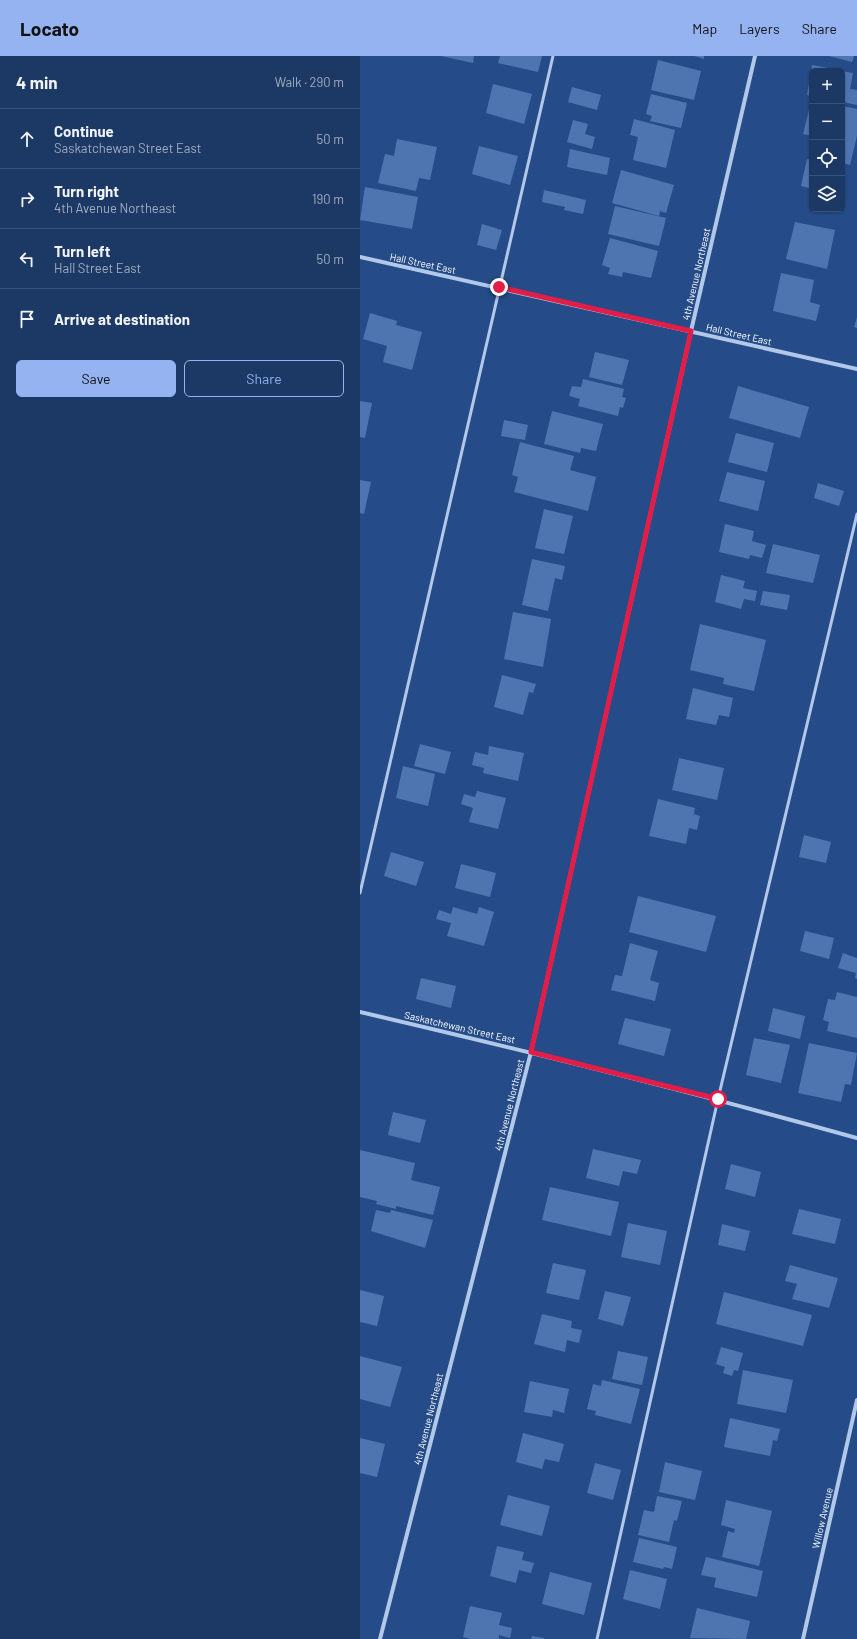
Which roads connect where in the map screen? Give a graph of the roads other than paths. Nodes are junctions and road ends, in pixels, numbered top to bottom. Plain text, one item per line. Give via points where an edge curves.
1 (553, 56) edge
2 (755, 56) edge
3 (360, 257) edge
4 (499, 287) junction
5 (691, 331) junction
6 (857, 369) edge
7 (857, 514) edge
8 (360, 893) edge
9 (360, 1012) edge
10 (531, 1052) junction
11 (718, 1099) junction
12 (857, 1138) edge
13 (857, 1400) edge
14 (380, 1639) edge
15 (597, 1639) edge
16 (803, 1639) edge

1 - 4 lane
2 - 5 street, 4th Avenue Northeast
3 - 4 street, Hall Street East
4 - 5 street, Hall Street East
4 - 8 lane
5 - 6 street, Hall Street East
5 - 10 street, 4th Avenue Northeast
7 - 11 lane
9 - 10 street, Saskatchewan Street East
10 - 11 street, Saskatchewan Street East
10 - 14 street, 4th Avenue Northeast
11 - 12 street, Saskatchewan Street East
11 - 15 lane
13 - 16 street, Willow Avenue

